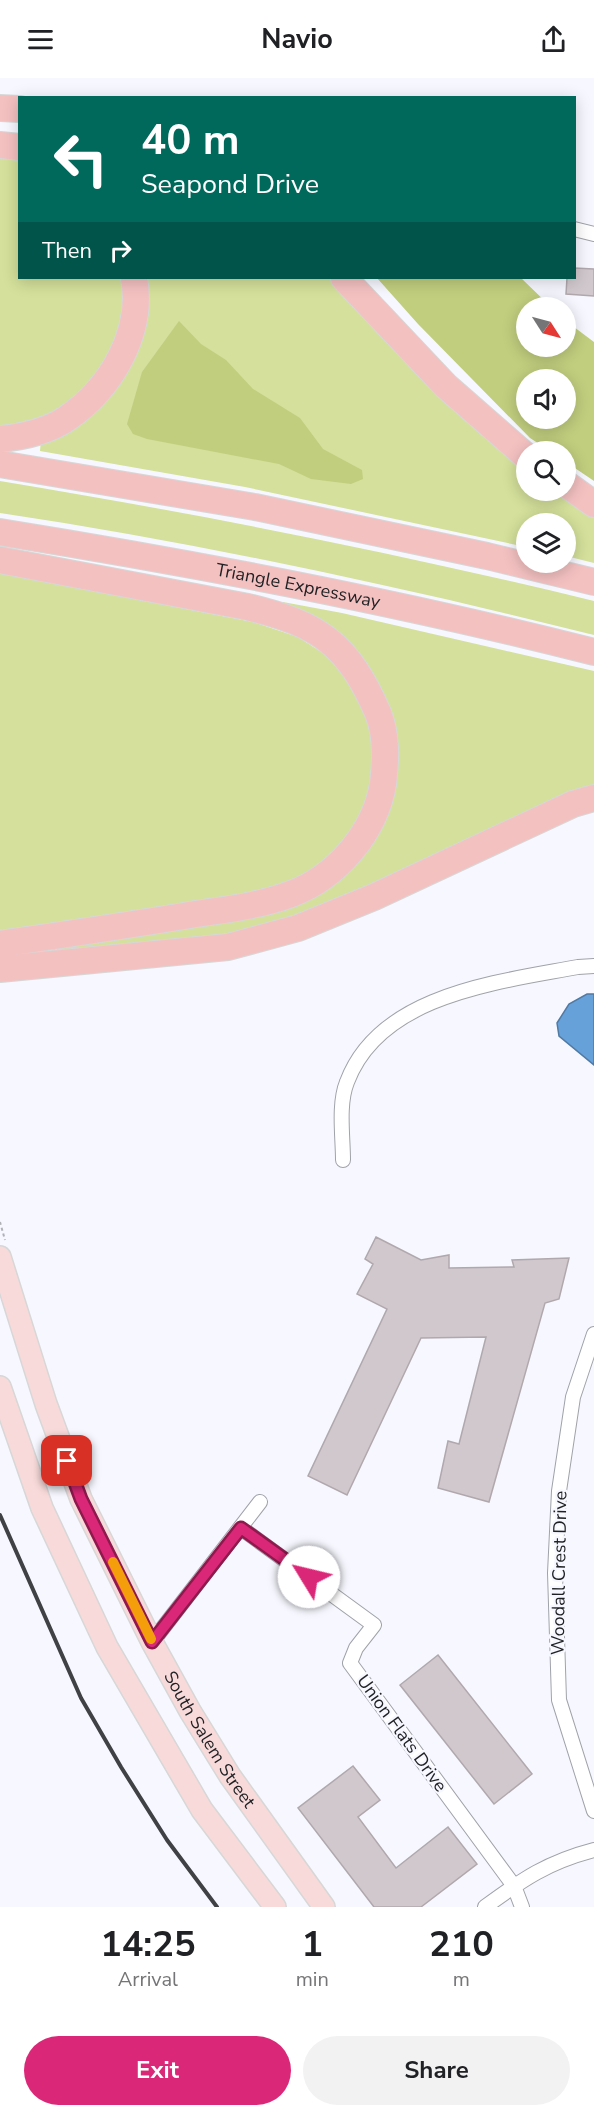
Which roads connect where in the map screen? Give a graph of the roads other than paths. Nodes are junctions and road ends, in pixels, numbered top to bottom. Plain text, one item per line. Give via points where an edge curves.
1 (0, 108) edge
2 (18, 109) edge
3 (0, 145) edge
4 (18, 147) edge
5 (576, 230) edge
6 (594, 234) edge
7 (135, 279) edge
8 (345, 279) edge
9 (0, 439) edge
10 (516, 447) edge
11 (0, 464) edge
12 (576, 491) edge
13 (594, 504) edge
14 (0, 532) edge
15 (0, 560) edge
16 (594, 582) edge
17 (594, 652) edge
18 (594, 798) edge
19 (0, 944) edge
20 (594, 966) edge
21 (0, 969) edge
22 (343, 1160) dead end
23 (0, 1257) edge
24 (594, 1334) edge
25 (0, 1387) edge
26 (260, 1502) dead end
27 (241, 1528) junction
28 (152, 1642) junction
29 (594, 1810) edge
30 (594, 1850) edge
31 (514, 1886) junction
32 (275, 1907) edge
33 (324, 1907) edge
34 (484, 1907) edge
35 (522, 1907) edge

1 - 2 highway
3 - 4 highway
5 - 6 street
7 - 9 highway via 133,322 125,350 109,379 64,420 38,431
8 - 10 highway via 446,386
11 - 16 highway via 267,510
12 - 13 highway
14 - 17 highway, Triangle Expressway via 246,575
15 - 19 highway via 248,606 308,626 350,662 367,688 381,720 386,747 381,796 362,837 330,872 302,889 238,907
18 - 21 highway via 298,928 228,947
20 - 22 street via 476,987 427,1005 388,1026 364,1051 346,1083
23 - 28 main road, South Salem Street via 46,1404 81,1499
24 - 29 street, Woodall Crest Drive via 573,1397 559,1491 555,1574 558,1700
25 - 32 main road via 42,1508 107,1647 202,1810
26 - 27 street
27 - 28 street
27 - 31 street, Union Flats Drive via 374,1625 350,1663
28 - 33 main road, South Salem Street via 230,1776
30 - 31 street via 565,1858
31 - 34 street
31 - 35 street

